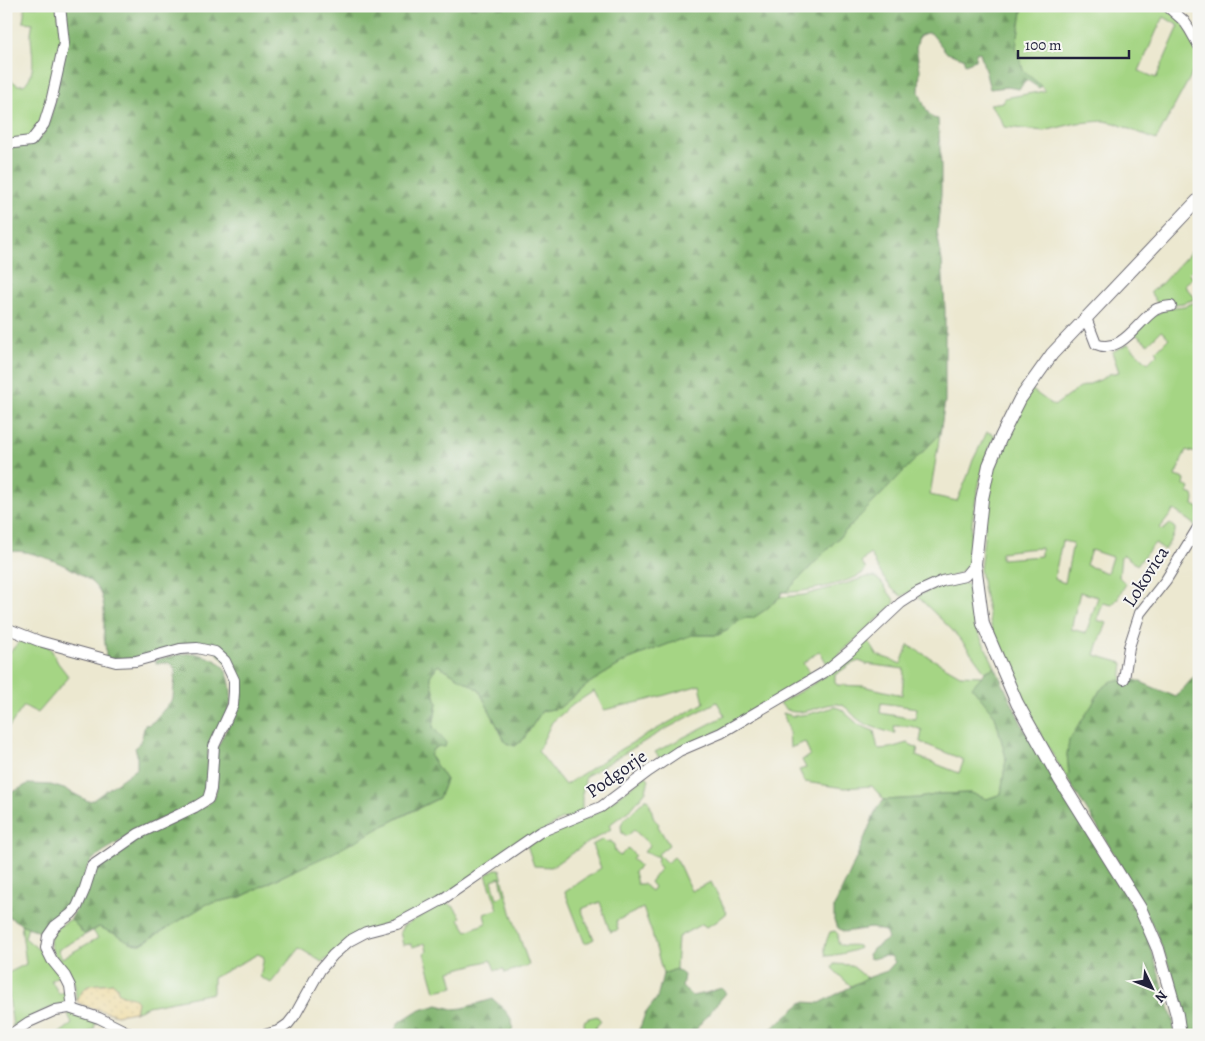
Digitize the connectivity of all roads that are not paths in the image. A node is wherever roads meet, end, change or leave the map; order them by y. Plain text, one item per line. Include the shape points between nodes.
1 (60, 6) edge
2 (1167, 6) edge
3 (1199, 46) edge
4 (6, 144) edge
5 (1199, 199) edge
6 (1170, 306) dead end
7 (1086, 318) junction
8 (1199, 526) edge
9 (975, 564) junction
10 (6, 628) edge
11 (1124, 679) dead end
12 (72, 1009) junction
13 (10, 1035) edge
14 (130, 1035) edge
15 (265, 1035) edge
16 (1180, 1035) edge

1 - 4 street via 64,43 44,124 31,140
2 - 3 street via 1184,21
5 - 7 main road
6 - 7 street via 1154,311 1121,341 1102,346 1096,344
7 - 9 main road via 1052,354 1020,399 1001,437 990,464 982,499
8 - 11 street, Lokovica via 1166,580 1140,613 1129,647
9 - 15 street, Podgorje via 965,576 942,581 901,603 823,673 721,733 679,751 601,807 540,832 440,901 405,920 349,941 320,970 288,1024
9 - 16 main road via 982,624 1016,703 1140,908 1158,949
10 - 12 street via 116,662 136,661 180,649 215,652 225,661 234,680 233,705 214,746 208,799 138,834 92,866 77,907 48,936 46,948 70,986
12 - 13 street via 56,1010
12 - 14 street via 99,1018

